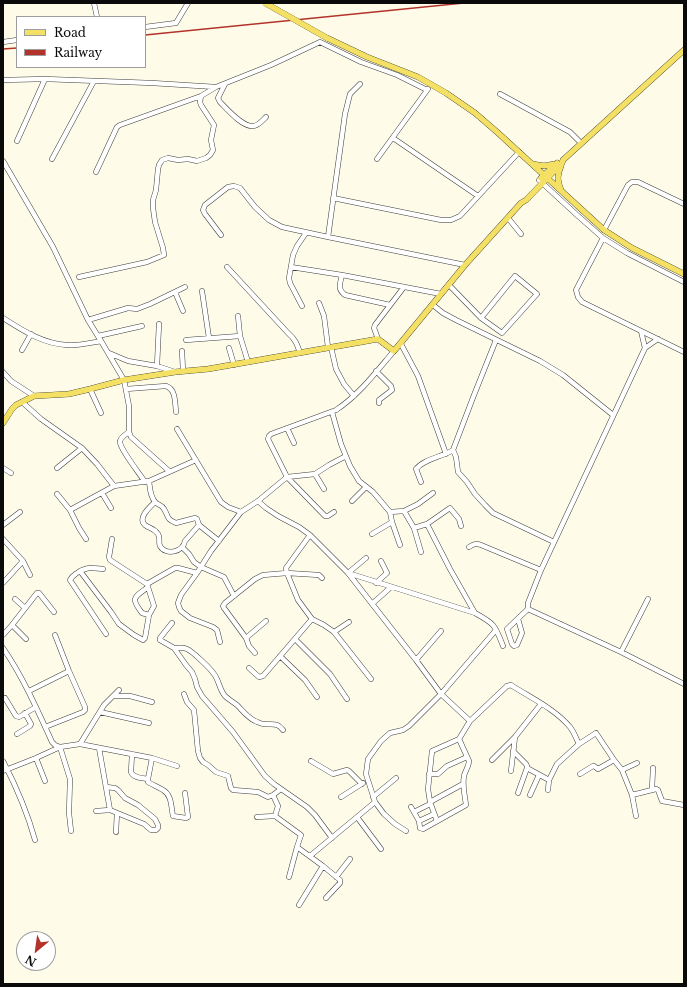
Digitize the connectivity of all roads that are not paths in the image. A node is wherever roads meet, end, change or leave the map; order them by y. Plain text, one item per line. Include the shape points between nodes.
1 (94, 3) edge
2 (188, 3) edge
3 (265, 3) edge
4 (97, 16) edge
5 (146, 27) edge
6 (16, 40) edge
7 (3, 42) edge
8 (684, 50) edge
9 (399, 69) junction
10 (397, 75) junction
11 (45, 79) junction
12 (3, 80) edge
13 (94, 81) junction
14 (225, 84) junction
15 (360, 84) dead end
16 (431, 84) junction
17 (216, 87) junction
18 (427, 90) junction
19 (500, 94) dead end
20 (201, 96) junction
21 (266, 117) dead end
22 (393, 138) junction
23 (17, 142) dead end
24 (581, 143) junction
25 (519, 152) junction
26 (52, 159) dead end
27 (377, 159) dead end
28 (3, 162) edge
29 (562, 162) junction
30 (532, 164) junction
31 (96, 172) dead end
32 (545, 177) junction
33 (541, 181) junction
34 (561, 190) junction
35 (478, 196) junction
36 (333, 198) junction
37 (684, 204) edge
38 (508, 218) junction
39 (604, 230) junction
40 (306, 233) junction
41 (521, 234) dead end
42 (221, 235) dead end
43 (328, 238) junction
44 (603, 238) junction
45 (654, 259) junction
46 (651, 265) junction
47 (465, 266) junction
48 (227, 267) dead end
49 (291, 267) junction
50 (684, 274) edge
51 (342, 275) junction
52 (79, 277) dead end
53 (684, 282) edge
54 (449, 285) junction
55 (184, 287) dead end
56 (404, 287) junction
57 (202, 291) dead end
58 (175, 292) junction
59 (441, 294) junction
60 (319, 303) dead end
61 (390, 305) junction
62 (433, 305) junction
63 (302, 306) dead end
64 (183, 311) dead end
65 (238, 316) dead end
66 (3, 318) edge
67 (481, 318) junction
68 (88, 320) junction
69 (159, 324) dead end
70 (142, 326) dead end
71 (641, 331) junction
72 (31, 334) junction
73 (240, 336) junction
74 (209, 338) junction
75 (100, 339) junction
76 (378, 339) junction
77 (658, 339) junction
78 (186, 340) dead end
79 (496, 340) junction
80 (401, 344) junction
81 (330, 347) junction
82 (229, 348) dead end
83 (645, 348) junction
84 (22, 350) dead end
85 (394, 351) junction
86 (108, 352) junction
87 (182, 352) dead end
88 (684, 352) edge
89 (300, 353) junction
90 (248, 362) junction
91 (234, 365) junction
92 (156, 366) junction
93 (183, 371) junction
94 (376, 371) junction
95 (3, 372) edge
96 (175, 372) junction
97 (124, 380) junction
98 (90, 389) junction
99 (126, 390) junction
100 (34, 396) junction
101 (354, 396) junction
102 (22, 402) junction
103 (379, 403) dead end
104 (176, 412) dead end
105 (332, 412) junction
106 (101, 413) dead end
107 (613, 415) junction
108 (3, 423) edge
109 (287, 428) junction
110 (177, 429) dead end
111 (129, 432) junction
112 (294, 443) dead end
113 (82, 448) junction
114 (453, 450) junction
115 (446, 454) junction
116 (346, 456) junction
117 (196, 460) junction
118 (3, 468) edge
119 (57, 468) dead end
120 (169, 471) junction
121 (11, 473) dead end
122 (315, 474) junction
123 (287, 477) junction
124 (147, 481) junction
125 (421, 482) dead end
126 (114, 486) junction
127 (366, 487) junction
128 (324, 488) dead end
129 (102, 493) junction
130 (433, 493) dead end
131 (57, 494) dead end
132 (352, 501) dead end
133 (155, 502) junction
134 (258, 502) junction
135 (111, 508) dead end
136 (70, 510) junction
137 (404, 511) junction
138 (20, 512) dead end
139 (241, 512) junction
140 (334, 512) dead end
141 (390, 512) junction
142 (392, 522) junction
143 (3, 523) edge
144 (199, 524) junction
145 (427, 524) junction
146 (461, 526) dead end
147 (414, 528) junction
148 (372, 534) dead end
149 (310, 535) junction
150 (3, 539) edge
151 (112, 539) dead end
152 (86, 540) dead end
153 (219, 541) junction
154 (554, 542) junction
155 (400, 545) dead end
156 (182, 547) junction
157 (469, 547) dead end
158 (421, 552) dead end
159 (366, 558) dead end
160 (23, 561) junction
161 (381, 561) dead end
162 (201, 567) junction
163 (103, 569) dead end
164 (541, 570) junction
165 (80, 571) junction
166 (197, 572) junction
167 (348, 573) junction
168 (287, 574) junction
169 (30, 576) dead end
170 (322, 578) dead end
171 (3, 583) edge
172 (376, 583) junction
173 (148, 586) junction
174 (391, 587) junction
175 (234, 596) junction
176 (15, 599) dead end
177 (648, 599) dead end
178 (372, 604) junction
179 (24, 608) junction
180 (528, 609) junction
181 (54, 612) dead end
182 (475, 613) junction
183 (149, 615) junction
184 (312, 619) junction
185 (518, 619) junction
186 (266, 621) dead end
187 (348, 622) dead end
188 (172, 623) dead end
189 (12, 625) junction
190 (496, 630) junction
191 (441, 631) dead end
192 (334, 632) junction
193 (106, 634) dead end
194 (3, 635) edge
195 (55, 635) dead end
196 (246, 638) junction
197 (26, 639) dead end
198 (295, 639) junction
199 (220, 642) dead end
200 (502, 646) dead end
201 (3, 648) edge
202 (174, 648) junction
203 (621, 652) junction
204 (255, 653) dead end
205 (280, 656) junction
206 (416, 660) junction
207 (249, 668) dead end
208 (69, 670) junction
209 (371, 679) dead end
210 (684, 684) edge
211 (119, 690) dead end
212 (29, 691) junction
213 (184, 694) dead end
214 (441, 694) junction
215 (113, 696) junction
216 (317, 697) dead end
217 (5, 698) dead end
218 (347, 699) dead end
219 (152, 702) dead end
220 (541, 704) junction
221 (36, 707) junction
222 (100, 712) junction
223 (25, 713) junction
224 (470, 721) junction
225 (149, 723) dead end
226 (45, 726) junction
227 (283, 730) dead end
228 (17, 734) dead end
229 (515, 737) junction
230 (459, 739) junction
231 (80, 744) junction
232 (579, 744) junction
233 (60, 746) junction
234 (99, 748) junction
235 (513, 750) junction
236 (132, 754) junction
237 (467, 757) junction
238 (36, 758) junction
239 (152, 758) junction
240 (492, 760) dead end
241 (614, 760) junction
242 (3, 761) edge
243 (311, 761) dead end
244 (637, 763) dead end
245 (177, 766) dead end
246 (527, 768) junction
247 (653, 768) dead end
248 (5, 770) edge
249 (622, 770) junction
250 (511, 771) dead end
251 (429, 774) junction
252 (580, 774) dead end
253 (539, 775) junction
254 (396, 778) dead end
255 (148, 779) junction
256 (549, 780) junction
257 (45, 781) dead end
258 (369, 782) junction
259 (362, 784) junction
260 (463, 784) junction
261 (106, 787) junction
262 (281, 789) junction
263 (652, 789) junction
264 (548, 790) dead end
265 (185, 793) dead end
266 (518, 793) dead end
267 (273, 795) junction
268 (530, 795) dead end
269 (632, 795) junction
270 (341, 797) dead end
271 (373, 797) junction
272 (375, 802) junction
273 (430, 803) junction
274 (684, 805) edge
275 (411, 807) dead end
276 (110, 810) junction
277 (96, 811) dead end
278 (414, 812) junction
279 (117, 813) junction
280 (434, 814) junction
281 (275, 816) junction
282 (636, 816) dead end
283 (257, 817) dead end
284 (357, 817) junction
285 (419, 821) junction
286 (437, 821) junction
287 (71, 831) dead end
288 (406, 831) dead end
289 (116, 832) dead end
290 (332, 838) junction
291 (35, 840) dead end
292 (297, 847) junction
293 (381, 849) dead end
294 (310, 856) junction
295 (350, 859) dead end
296 (323, 866) junction
297 (289, 877) dead end
298 (336, 877) junction
299 (326, 898) dead end
300 (298, 905) dead end

1 - 4 street
2 - 5 street via 176,24
3 - 9 main road, bridge via 327,38
6 - 7 street
8 - 24 main road
9 - 10 street
9 - 16 main road
10 - 14 street via 361,62 320,42
10 - 18 street
11 - 12 street
11 - 13 street
11 - 23 street
13 - 17 street
13 - 26 street
14 - 17 street
14 - 21 street via 218,100 241,122 255,126
15 - 36 street via 349,97
16 - 18 street
16 - 25 main road via 474,113
17 - 20 street
18 - 22 street
19 - 24 street via 570,132
20 - 31 street via 117,127
20 - 52 street via 201,105 214,125 211,140 213,150 206,158 197,161 165,158 158,169 153,208 164,255 147,262
22 - 27 street
22 - 35 street
24 - 29 main road
25 - 30 main road
25 - 35 street
28 - 68 street via 53,247
29 - 30 main road via 547,166
29 - 32 main road
29 - 34 main road via 558,173
30 - 32 main road
32 - 33 main road
32 - 34 main road
33 - 38 main road via 524,197
33 - 44 street
34 - 39 main road
35 - 36 street via 460,216 451,220
36 - 43 street
37 - 39 street via 638,182 632,182
38 - 41 street
38 - 47 main road
39 - 45 main road
40 - 42 street via 282,227 269,220 240,188 234,186 228,187 205,205 203,210
40 - 43 street
40 - 49 street via 295,250
43 - 47 street
44 - 46 street
44 - 71 street via 576,290 578,297 582,302
45 - 46 street
45 - 50 main road
46 - 53 street
47 - 54 main road
48 - 89 street via 294,338
49 - 51 street
49 - 63 street via 290,283
51 - 56 street
51 - 61 street via 340,289 345,295
54 - 59 main road
54 - 67 street
55 - 58 street
56 - 59 street
56 - 61 street
57 - 74 street
58 - 64 street
58 - 68 street via 138,309 128,308
59 - 62 main road
60 - 81 street
61 - 76 street via 375,325
62 - 79 street via 443,313
62 - 80 main road
65 - 73 street
66 - 72 street
67 - 67 street via 502,333 537,294 515,276
68 - 75 street
69 - 92 street
70 - 75 street
71 - 77 street
71 - 83 street
72 - 75 street via 47,342 67,345 84,344
72 - 84 street
73 - 74 street
73 - 90 street
74 - 78 street
75 - 86 street
76 - 81 main road
76 - 85 main road
77 - 83 street
77 - 88 street
79 - 107 street via 563,375
79 - 114 street
80 - 85 main road
80 - 115 street via 418,376
81 - 89 main road
81 - 101 street via 336,369
82 - 91 street
83 - 107 street
85 - 94 street
86 - 92 street via 128,361
86 - 97 street
87 - 93 street
89 - 90 main road
90 - 91 main road
91 - 93 main road
92 - 96 street
93 - 96 main road
94 - 101 street
94 - 103 street via 392,388
95 - 100 street via 11,381
96 - 97 main road
97 - 98 main road
97 - 99 street
98 - 100 main road via 69,394
98 - 106 street
99 - 104 street via 166,386 171,388
99 - 111 street
100 - 102 main road
101 - 105 street
102 - 108 main road via 12,409
102 - 113 street
105 - 109 street
105 - 116 street
107 - 154 street
109 - 112 street
109 - 123 street via 271,434 268,438
110 - 117 street
111 - 120 street via 131,437
111 - 124 street via 120,442
113 - 119 street
113 - 126 street
114 - 115 street
114 - 154 street via 458,472 493,513
115 - 125 street via 422,463 416,469
116 - 122 street
116 - 127 street via 359,481
117 - 120 street
117 - 139 street via 221,502
118 - 121 street
120 - 124 street
122 - 123 street
122 - 128 street
123 - 134 street
123 - 140 street via 325,516
124 - 126 street
124 - 133 street
126 - 129 street
127 - 132 street
127 - 141 street
129 - 135 street
129 - 136 street
130 - 137 street
131 - 136 street
133 - 144 street via 164,508 171,521 179,523 195,518
133 - 156 street via 143,518 144,524 154,529 159,536 161,547 171,552
134 - 139 street
134 - 149 street
136 - 152 street
137 - 141 street
137 - 147 street
138 - 143 street
139 - 153 street
141 - 142 street
142 - 148 street
142 - 155 street
144 - 153 street
144 - 156 street
145 - 146 street via 450,508
145 - 147 street
145 - 182 street
147 - 158 street
149 - 167 street
149 - 168 street via 287,567
150 - 160 street
151 - 173 street via 110,560
153 - 162 street
154 - 164 street
156 - 162 street
157 - 164 street via 473,544 481,545
159 - 167 street
160 - 169 street
160 - 171 street
161 - 172 street via 387,573
162 - 166 street
162 - 175 street via 224,577
163 - 165 street via 86,568
164 - 180 street
165 - 183 street via 119,624 143,640
165 - 193 street via 70,580
166 - 173 street via 174,568
166 - 199 street via 181,595 178,607 190,618 217,630
167 - 172 street
167 - 178 street
168 - 170 street via 319,575
168 - 175 street via 263,575
168 - 184 street via 298,600
172 - 174 street
173 - 183 street via 154,606
173 - 183 street via 135,596 134,602 142,613
174 - 178 street
174 - 182 street
175 - 196 street via 223,606
176 - 179 street
177 - 203 street
178 - 206 street
179 - 181 street via 38,592
179 - 189 street
180 - 185 street
180 - 203 street
182 - 190 street via 489,621
184 - 192 street
184 - 198 street
185 - 185 street via 507,629 514,646 517,645 522,633
186 - 196 street
187 - 192 street
188 - 202 street via 160,640
189 - 194 street
189 - 197 street
190 - 200 street
190 - 214 street
191 - 206 street
192 - 209 street
195 - 208 street
196 - 204 street
198 - 205 street
198 - 218 street via 330,674
201 - 212 street
202 - 227 street via 186,649 204,664 214,674 225,696 249,718 263,724 277,725
202 - 262 street via 192,672 202,696 265,776
203 - 210 street
205 - 207 street via 261,677
205 - 216 street via 305,680
206 - 214 street
208 - 212 street
208 - 226 street via 85,710
211 - 215 street
212 - 221 street
213 - 267 street via 194,710 198,751 203,762 216,772 228,776 233,790 258,792 268,797
214 - 224 street
214 - 258 street via 409,726 390,733 381,740 368,759 366,774
215 - 219 street via 130,696
215 - 222 street
217 - 223 street via 16,716
220 - 224 street via 508,685
220 - 229 street
220 - 232 street via 571,728
221 - 223 street
221 - 226 street
222 - 225 street
222 - 231 street
223 - 228 street via 31,724
224 - 230 street
226 - 233 street via 52,742
229 - 235 street
229 - 240 street
230 - 237 street
230 - 251 street via 432,751
231 - 233 street
231 - 234 street
232 - 241 street via 596,733
232 - 256 street via 557,764
233 - 238 street
233 - 287 street via 70,779
234 - 236 street
234 - 261 street
235 - 246 street
235 - 250 street
236 - 239 street
236 - 255 street via 132,775
237 - 251 street via 447,766 438,774
237 - 260 street via 469,764
238 - 248 street
238 - 257 street
239 - 245 street
239 - 255 street
241 - 249 street
241 - 252 street via 598,769 593,766
242 - 248 street
243 - 259 street via 333,774 347,770
244 - 249 street
246 - 253 street
246 - 266 street
247 - 263 street
248 - 291 street via 23,801
249 - 269 street
251 - 273 street
253 - 256 street
253 - 268 street
254 - 271 street
255 - 265 street via 148,782 168,794 175,817 188,816
256 - 264 street
258 - 259 street
258 - 271 street
259 - 270 street
260 - 273 street
260 - 286 street via 466,806
261 - 276 street
261 - 279 street via 115,788 138,805 155,819 158,828 152,830
262 - 267 street
262 - 290 street via 315,815
263 - 269 street
263 - 274 street via 657,789 662,801
267 - 281 street via 278,806
269 - 282 street
271 - 272 street
272 - 284 street
272 - 288 street via 384,814
273 - 278 street
273 - 280 street
275 - 278 street
276 - 277 street
276 - 279 street
278 - 285 street
279 - 289 street
280 - 285 street
280 - 286 street
281 - 283 street
281 - 292 street via 300,834
284 - 290 street
284 - 293 street
285 - 286 street via 420,828 423,829
290 - 294 street
292 - 294 street
292 - 297 street
294 - 296 street
295 - 298 street
296 - 298 street
296 - 300 street
298 - 299 street via 340,883

